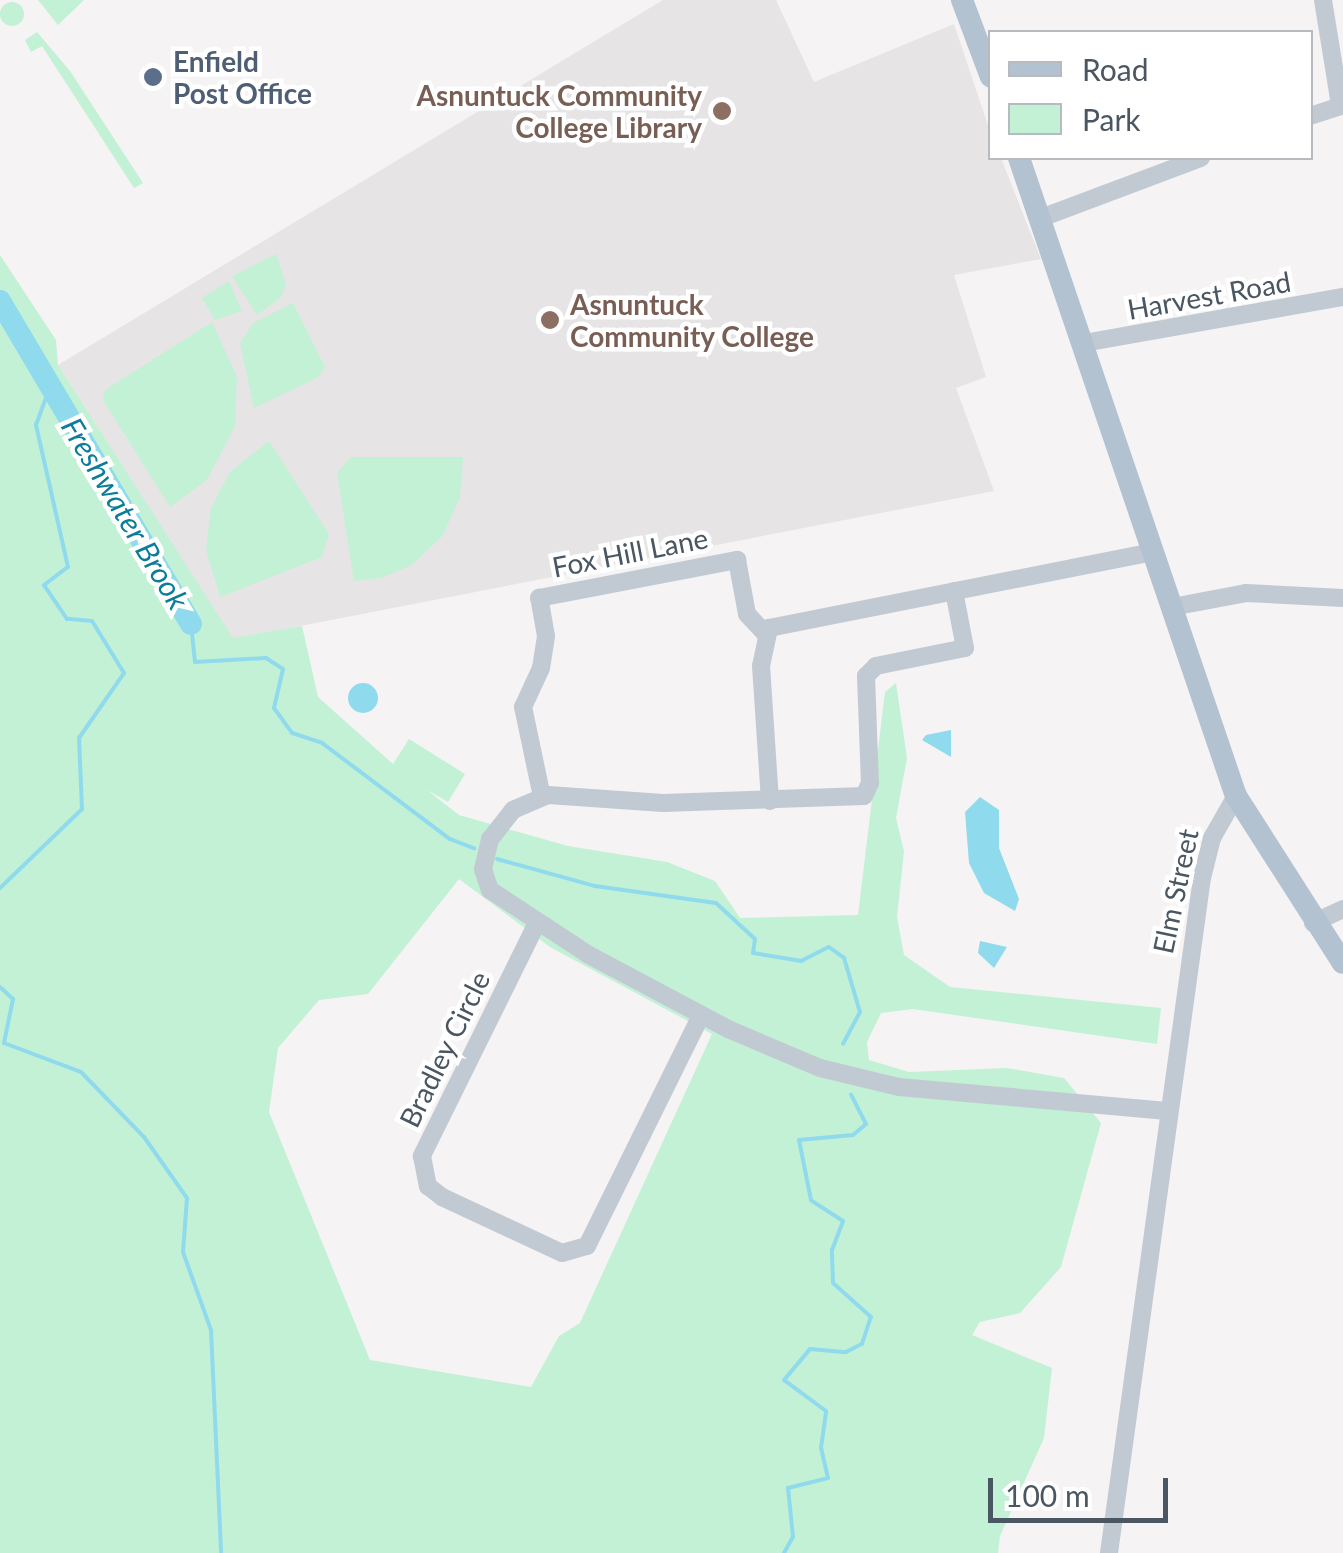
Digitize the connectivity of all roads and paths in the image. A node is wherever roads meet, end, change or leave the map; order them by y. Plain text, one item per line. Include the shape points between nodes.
1 (962, 0) edge
2 (1323, 0) edge
3 (988, 72) edge
4 (1341, 105) edge
5 (1313, 115) edge
6 (1020, 160) edge
7 (1196, 160) edge
8 (1042, 218) junction
9 (1343, 296) edge
10 (1084, 343) junction
11 (1154, 552) junction
12 (954, 591) junction
13 (1343, 598) edge
14 (1172, 607) junction
15 (766, 633) junction
16 (1236, 796) junction
17 (542, 797) junction
18 (770, 800) junction
19 (1343, 910) edge
20 (1313, 922) junction
21 (536, 925) junction
22 (1343, 962) edge
23 (701, 1015) junction
24 (1167, 1111) junction
25 (1109, 1553) edge

1 - 3 main road
2 - 4 street
4 - 5 street
6 - 8 main road
7 - 8 street
8 - 10 main road
9 - 10 street, Harvest Road
10 - 11 main road
11 - 12 street
11 - 14 main road
12 - 15 street via 776,623
12 - 18 street via 965,648 876,666 866,676 870,783 864,796
13 - 14 street via 1246,593
14 - 16 main road
15 - 17 street, Fox Hill Lane via 747,614 737,560 538,598 546,636 541,668 523,707
15 - 18 street via 761,666
16 - 20 main road
16 - 24 street, Elm Street via 1212,838 1202,878
17 - 18 street
17 - 21 street via 513,810 490,839 485,858 490,890
19 - 20 street
20 - 22 main road
21 - 23 street
21 - 23 street, Bradley Circle via 422,1156 428,1186 442,1197 562,1253 587,1246
23 - 24 street via 820,1068 899,1087
24 - 25 street, Elm Street

